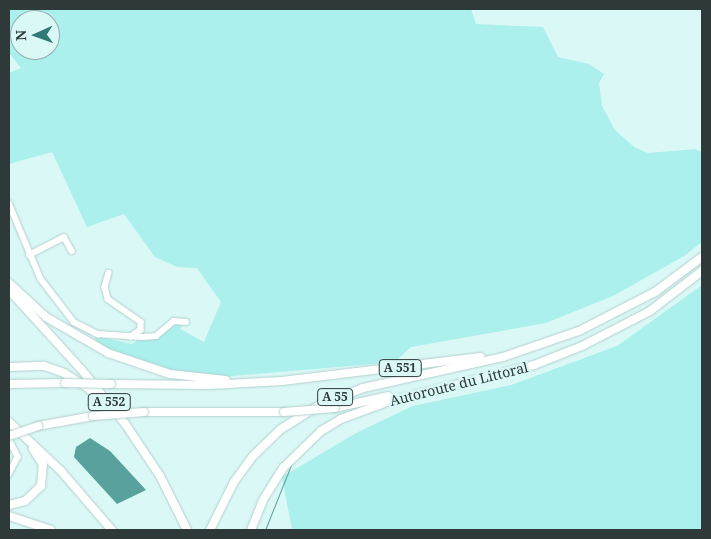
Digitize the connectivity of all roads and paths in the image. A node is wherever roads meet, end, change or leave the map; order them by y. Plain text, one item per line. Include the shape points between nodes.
1 (9, 203) edge
2 (72, 251) dead end
3 (29, 255) junction
4 (702, 258) edge
5 (702, 271) edge
6 (109, 273) dead end
7 (9, 283) edge
8 (9, 290) edge
9 (186, 322) dead end
10 (132, 337) junction
11 (517, 352) junction
12 (546, 359) junction
13 (9, 367) edge
14 (282, 381) junction
15 (9, 384) edge
16 (9, 423) edge
17 (9, 437) edge
18 (9, 475) edge
19 (9, 505) edge
20 (9, 516) edge
21 (51, 530) edge
22 (112, 530) edge
23 (185, 530) edge
24 (210, 530) edge
25 (251, 530) edge

1 - 3 street
2 - 3 street via 64,237
3 - 10 street via 51,295 74,322 98,334
4 - 11 highway, Autoroute du Littoral / A 55 via 656,292 616,314 579,331
5 - 12 highway, Autoroute du Littoral / A 55 via 664,301 620,328
6 - 10 street via 105,288 108,299 141,322 141,330
7 - 14 highway via 70,334 131,363 193,377
8 - 23 highway, A 552 via 81,369 126,425 160,476
9 - 10 street via 171,322 156,336
11 - 14 highway, A 551
11 - 24 highway, Autoroute du Littoral / A 55 via 363,388 337,396 301,415 267,442 242,469
12 - 17 highway, A 551, bridge via 335,408 93,416 38,426
12 - 25 highway, Autoroute du Littoral / A 55 via 534,365 387,402 341,419 321,431 284,466 263,500
13 - 23 highway via 52,368 88,388 137,446
14 - 15 highway, A 551, bridge via 210,385
16 - 19 highway via 35,451 45,470 41,486 33,496
16 - 22 highway via 62,470
17 - 18 street via 18,457
20 - 21 highway

